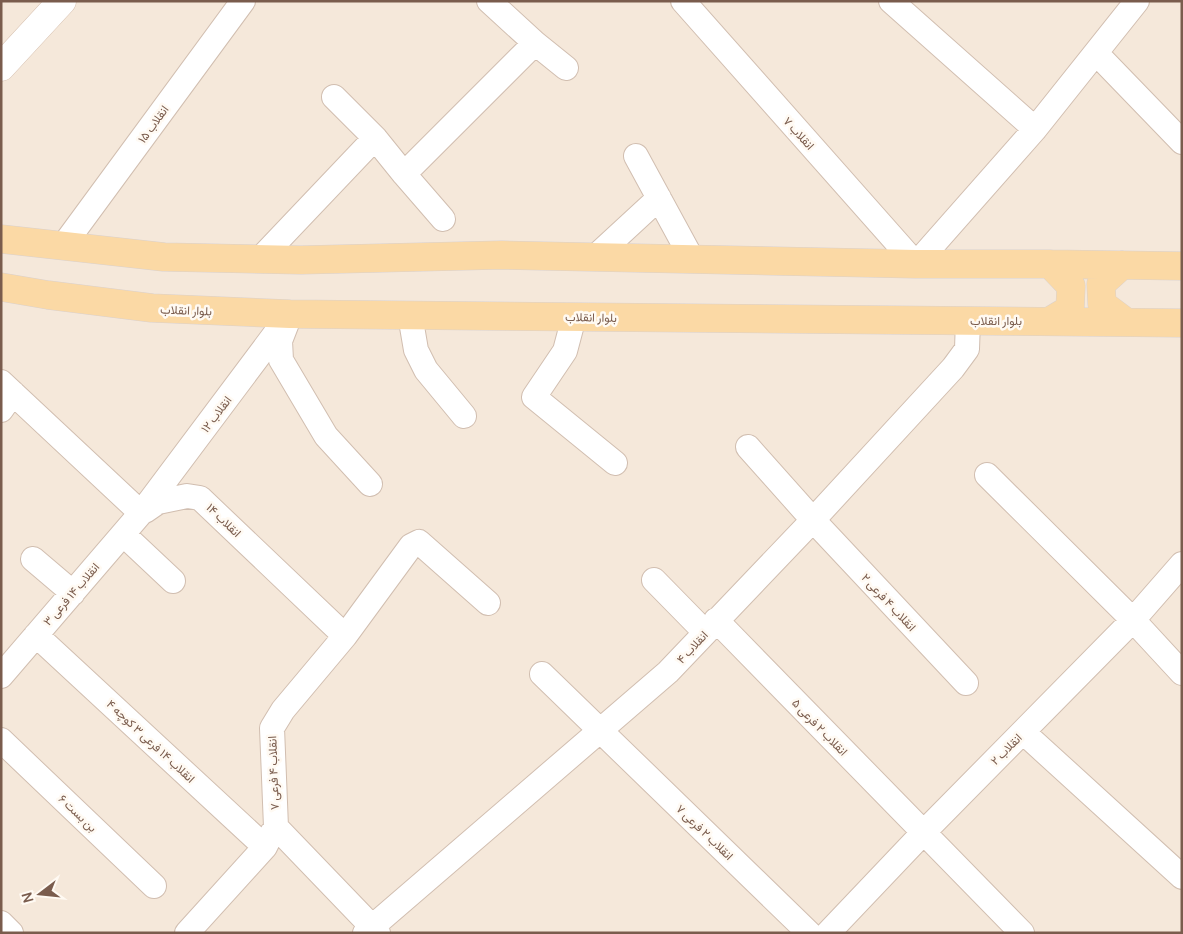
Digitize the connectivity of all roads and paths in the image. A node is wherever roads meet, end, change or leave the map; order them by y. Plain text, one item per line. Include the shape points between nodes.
1 (62, 1) edge
2 (243, 1) edge
3 (489, 1) edge
4 (683, 1) edge
5 (891, 1) edge
6 (1137, 1) edge
7 (535, 43) junction
8 (1096, 53) junction
9 (1, 68) edge
10 (566, 68) dead end
11 (334, 97) dead end
12 (1035, 129) junction
13 (375, 138) junction
14 (1182, 142) edge
15 (636, 156) dead end
16 (404, 174) junction
17 (659, 198) junction
18 (443, 219) dead end
19 (1, 239) edge
20 (63, 246) junction
21 (595, 257) junction
22 (260, 259) junction
23 (692, 259) junction
24 (916, 264) junction
25 (1050, 264) junction
26 (1122, 265) junction
27 (1182, 266) edge
28 (1, 287) edge
29 (290, 314) junction
30 (410, 315) junction
31 (574, 317) junction
32 (968, 320) junction
33 (1050, 321) junction
34 (1126, 322) junction
35 (1182, 322) edge
36 (5, 395) edge
37 (464, 416) dead end
38 (748, 447) dead end
39 (615, 463) dead end
40 (987, 475) dead end
41 (370, 484) dead end
42 (141, 513) junction
43 (812, 520) junction
44 (123, 534) junction
45 (33, 558) dead end
46 (1182, 564) edge
47 (654, 580) dead end
48 (173, 581) dead end
49 (73, 593) junction
50 (488, 603) dead end
51 (1133, 620) junction
52 (710, 626) junction
53 (36, 635) junction
54 (345, 636) junction
55 (1182, 673) edge
56 (542, 674) dead end
57 (1, 676) edge
58 (966, 683) dead end
59 (600, 730) junction
60 (1023, 732) junction
61 (1, 740) edge
62 (923, 833) junction
63 (270, 837) junction
64 (1182, 877) edge
65 (154, 886) dead end
66 (1, 923) edge
67 (372, 931) edge
68 (11, 933) edge
69 (187, 933) edge
70 (809, 933) edge
71 (828, 933) edge
72 (1022, 933) edge

1 - 9 street
2 - 20 street, انقلاب ۱۵
3 - 7 street
4 - 24 street, انقلاب ۷
5 - 12 street
6 - 8 street
7 - 10 street
7 - 16 street
8 - 12 street
8 - 14 street
11 - 13 street
12 - 24 street
13 - 16 street
13 - 22 street
15 - 17 street
16 - 18 street
17 - 21 street
17 - 23 street
19 - 20 main road
20 - 22 main road via 164,257
21 - 22 main road via 502,255
21 - 23 main road
23 - 24 main road
24 - 25 main road
25 - 26 main road
25 - 33 main road via 1071,286 1070,309
26 - 27 main road
26 - 34 main road via 1100,284 1102,304
28 - 29 main road, بلوار انقلاب via 152,308
29 - 30 main road, بلوار انقلاب
29 - 41 street via 280,341 282,360 326,436
29 - 42 street, انقلاب ۱۲
30 - 31 main road, بلوار انقلاب
30 - 37 street via 416,350 426,370
31 - 32 main road, بلوار انقلاب
31 - 39 street via 565,351 534,397
32 - 33 main road, بلوار انقلاب
32 - 43 street, انقلاب ۴ via 967,349 953,368
33 - 34 main road, بلوار انقلاب
34 - 35 main road, بلوار انقلاب
36 - 42 street
38 - 43 street, انقلاب ۴ فرعی ۲
40 - 51 street
42 - 44 street, انقلاب ۱۴ فرعی ۳
42 - 54 street, انقلاب ۱۴ via 158,502 187,496 200,498
43 - 52 street, انقلاب ۴
43 - 58 street, انقلاب ۴ فرعی ۲
44 - 48 street
44 - 49 street, انقلاب ۱۴ فرعی ۳
45 - 49 street
46 - 51 street, انقلاب ۲
47 - 52 street, انقلاب ۲ فرعی ۵
49 - 53 street, انقلاب ۱۴ فرعی ۳
50 - 54 street, انقلاب ۴ فرعی ۷ via 419,542 411,546
51 - 55 street
51 - 60 street, انقلاب ۲
52 - 59 street, انقلاب ۴ via 668,672
52 - 62 street, انقلاب ۲ فرعی ۵
53 - 57 street, انقلاب ۱۴ فرعی ۳
53 - 63 street, انقلاب ۱۴ فرعی ۳ کوچه ۴
54 - 63 street, انقلاب ۴ فرعی ۷ via 283,710 272,728
56 - 59 street, انقلاب ۲ فرعی ۷
59 - 67 street, انقلاب ۴
59 - 70 street, انقلاب ۲ فرعی ۷
60 - 62 street, انقلاب ۲
60 - 64 street
61 - 65 street, بن بست ۶
62 - 71 street, انقلاب ۲
62 - 72 street, انقلاب ۲ فرعی ۵
63 - 67 street, انقلاب ۴ فرعی ۷
63 - 69 street
66 - 68 street

